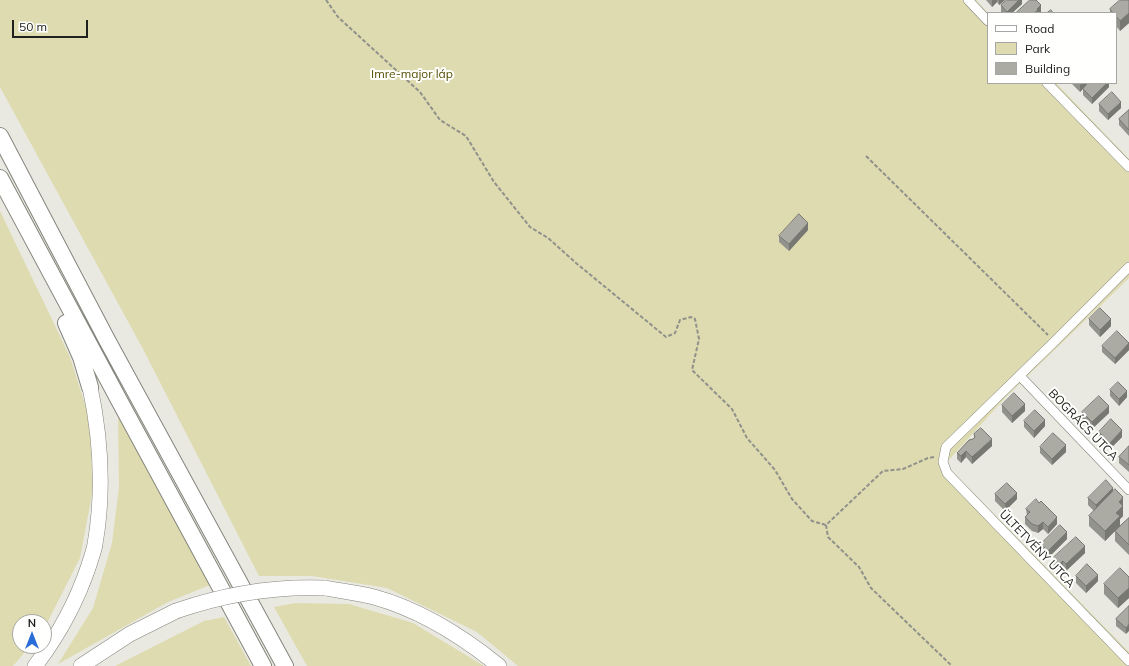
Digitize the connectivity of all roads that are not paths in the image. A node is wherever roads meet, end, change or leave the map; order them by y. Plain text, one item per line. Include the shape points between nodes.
1 (968, 0) edge
2 (987, 20) edge
3 (1048, 84) edge
4 (0, 136) edge
5 (1129, 167) edge
6 (0, 178) edge
7 (20, 217) junction
8 (1129, 267) edge
9 (1020, 376) junction
10 (90, 387) joint
11 (1129, 490) edge
12 (1129, 661) edge
13 (34, 666) edge
14 (81, 666) edge
15 (263, 666) edge
16 (285, 666) edge
17 (499, 666) edge

1 - 2 street
3 - 5 street
4 - 16 highway via 107,340
6 - 7 highway
7 - 10 highway via 38,269 71,334
7 - 15 highway
8 - 9 street
9 - 11 street, BOGRÁCS UTCA
9 - 12 street, ÜLTETVÉNY UTCA via 945,451 943,462 947,473
10 - 13 highway via 96,412 101,463 95,545 73,604 56,636
14 - 17 highway, bridge via 130,634 176,611 249,592 299,587 325,588 374,597 420,614 458,636

